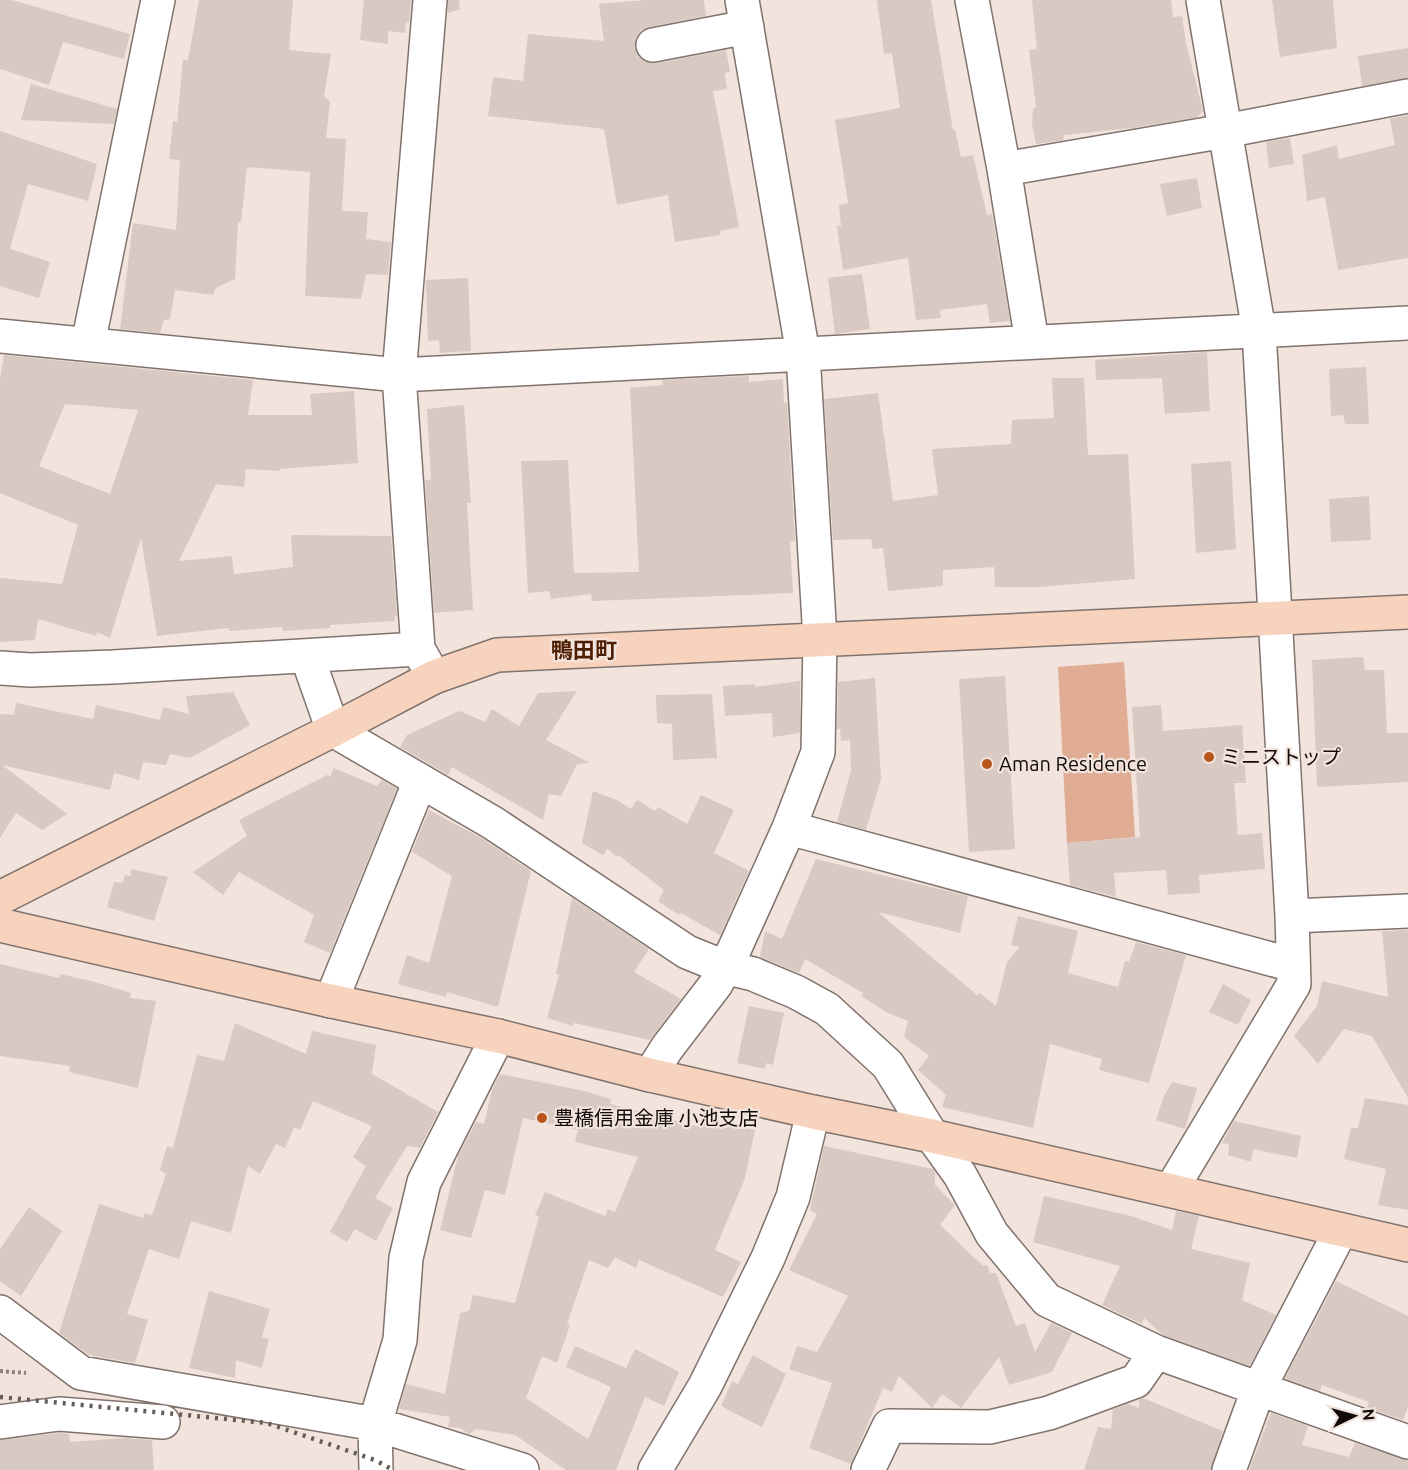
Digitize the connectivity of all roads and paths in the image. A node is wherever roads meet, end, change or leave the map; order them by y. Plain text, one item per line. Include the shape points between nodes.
1 (158, 0) edge
2 (430, 0) edge
3 (972, 0) edge
4 (1203, 0) edge
5 (745, 13) edge
6 (652, 45) dead end
7 (1408, 96) edge
8 (1225, 130) junction
9 (1004, 169) junction
10 (1408, 323) edge
11 (1259, 331) junction
12 (0, 336) edge
13 (1032, 342) junction
14 (88, 344) junction
15 (803, 354) junction
16 (399, 375) junction
17 (1408, 612) edge
18 (1276, 619) junction
19 (819, 639) junction
20 (418, 649) junction
21 (308, 656) junction
22 (0, 668) edge
23 (434, 677) junction
24 (333, 730) junction
25 (420, 781) junction
26 (789, 828) junction
27 (0, 898) edge
28 (1408, 911) edge
29 (1292, 916) junction
30 (0, 925) edge
31 (1293, 964) junction
32 (724, 968) junction
33 (331, 1001) junction
34 (498, 1036) junction
35 (650, 1075) junction
36 (813, 1112) junction
37 (932, 1136) junction
38 (1171, 1190) junction
39 (1341, 1230) junction
40 (1408, 1245) edge
41 (0, 1312) edge
42 (1156, 1352) junction
43 (1258, 1390) junction
44 (0, 1422) edge
45 (163, 1422) dead end
46 (375, 1424) junction
47 (1408, 1442) edge
48 (376, 1470) edge
49 (522, 1470) edge
50 (655, 1470) edge
51 (868, 1470) edge
52 (1228, 1470) edge

1 - 14 street
2 - 16 street
3 - 9 street
4 - 8 street
5 - 6 street
5 - 15 street
7 - 8 street
8 - 9 street
8 - 11 street
9 - 13 street
10 - 11 street
11 - 13 street
11 - 18 street
12 - 14 street
13 - 15 street
14 - 16 street
15 - 16 street
15 - 19 street
16 - 20 street
17 - 18 street
18 - 19 street
18 - 29 street
19 - 23 street via 497,655
19 - 26 street via 818,752
20 - 21 street
20 - 23 street
21 - 22 street via 66,669
21 - 24 street
23 - 24 street
24 - 25 street
24 - 27 street
25 - 32 street via 493,823 687,952
25 - 33 street
26 - 31 street
26 - 32 street
28 - 29 street
29 - 31 street
30 - 33 street
31 - 38 street via 1294,984
32 - 35 street
32 - 37 street via 753,974 827,1009 888,1065
33 - 34 street
34 - 35 street
34 - 46 street via 424,1182 406,1258 400,1340
35 - 36 street
36 - 37 street
36 - 50 street via 793,1197 768,1258 705,1386
37 - 38 street
37 - 42 street via 960,1175 992,1234 1047,1300
38 - 39 street
39 - 40 street
39 - 43 street
41 - 46 street via 81,1373
42 - 43 street
42 - 51 street via 1136,1381 1049,1413 990,1427 889,1426
43 - 47 street
43 - 52 street
44 - 45 street via 59,1414
46 - 48 street
46 - 49 street

